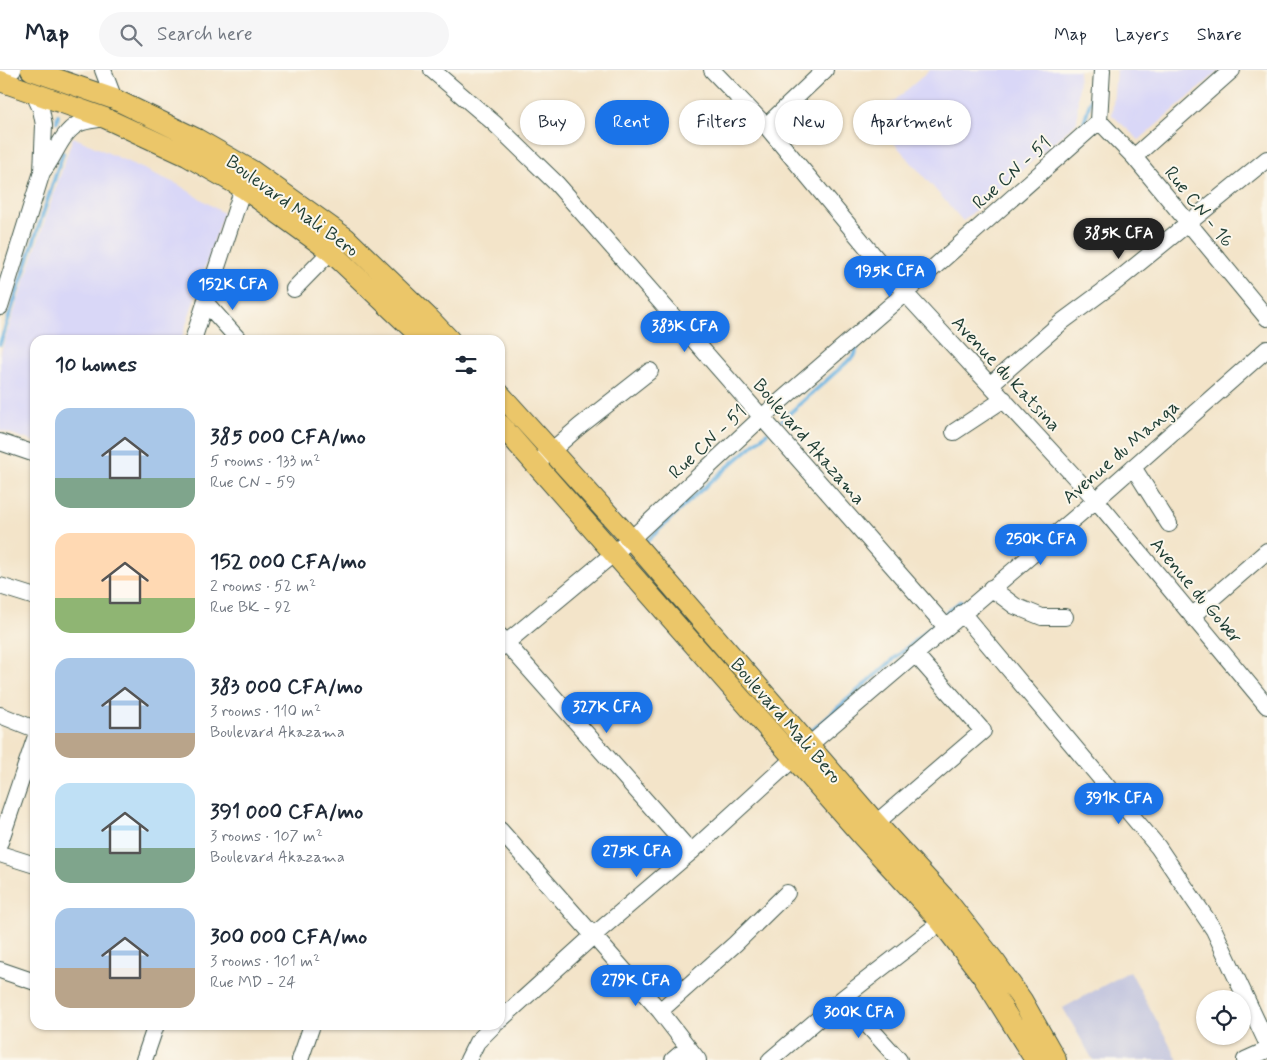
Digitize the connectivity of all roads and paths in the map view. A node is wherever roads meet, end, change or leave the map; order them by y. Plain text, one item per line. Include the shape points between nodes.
1 (13, 70) edge
2 (30, 70) edge
3 (103, 70) edge
4 (432, 70) edge
5 (712, 70) edge
6 (826, 70) edge
7 (1102, 70) edge
8 (1232, 70) edge
9 (0, 72) edge
10 (0, 81) edge
11 (33, 92) junction
12 (114, 99) junction
13 (105, 118) junction
14 (1099, 121) junction
15 (766, 126) junction
16 (1134, 157) junction
17 (1267, 159) edge
18 (42, 172) junction
19 (243, 188) junction
20 (1188, 224) junction
21 (346, 238) junction
22 (330, 251) junction
23 (294, 289) dead end
24 (906, 293) junction
25 (205, 302) junction
26 (0, 307) edge
27 (1267, 318) edge
28 (418, 332) edge
29 (195, 335) edge
30 (234, 335) edge
31 (1264, 358) edge
32 (650, 371) dead end
33 (991, 384) junction
34 (505, 399) edge
35 (1004, 399) junction
36 (762, 417) junction
37 (505, 430) edge
38 (954, 432) dead end
39 (0, 442) edge
40 (552, 450) junction
41 (30, 452) edge
42 (536, 464) junction
43 (1133, 467) junction
44 (1096, 500) junction
45 (1169, 524) dead end
46 (631, 539) junction
47 (1267, 551) edge
48 (614, 553) junction
49 (0, 586) edge
50 (991, 588) junction
51 (30, 595) edge
52 (962, 613) junction
53 (1192, 616) junction
54 (1065, 617) dead end
55 (946, 627) junction
56 (505, 640) edge
57 (505, 645) edge
58 (915, 654) junction
59 (1267, 706) edge
60 (0, 715) edge
61 (30, 727) edge
62 (809, 746) junction
63 (30, 753) edge
64 (794, 758) junction
65 (876, 823) junction
66 (505, 836) edge
67 (0, 842) edge
68 (691, 852) junction
69 (0, 854) edge
70 (30, 863) edge
71 (787, 893) dead end
72 (941, 922) junction
73 (594, 935) junction
74 (0, 970) edge
75 (30, 980) edge
76 (842, 998) junction
77 (660, 1011) junction
78 (505, 1015) edge
79 (154, 1030) edge
80 (310, 1030) edge
81 (489, 1030) edge
82 (1267, 1043) edge
83 (1267, 1050) edge
84 (693, 1054) edge
85 (144, 1060) edge
86 (300, 1060) edge
87 (468, 1060) edge
88 (673, 1060) edge
89 (770, 1060) edge
90 (899, 1060) edge
91 (1035, 1060) edge
92 (1056, 1060) edge
93 (1245, 1060) edge

1 - 9 street
2 - 12 main road, Boulevard Mali Bero
3 - 12 street
4 - 36 street, Boulevard Akazama via 494,123 557,184
5 - 15 street, Avenue du Katsina
6 - 15 street
7 - 14 street
8 - 16 street
10 - 11 main road, Boulevard Mali Bero
11 - 13 main road, Boulevard Mali Bero
11 - 18 street via 44,125
12 - 21 main road, Boulevard Mali Bero via 197,139 251,170
13 - 18 street via 79,123 66,133
13 - 19 main road, Boulevard Mali Bero via 188,156
14 - 16 street, Rue CN - 16
14 - 24 street, Rue CN - 51
15 - 24 street, Avenue du Katsina
16 - 20 street, Rue CN - 16
17 - 20 street
18 - 26 street
19 - 22 main road, Boulevard Mali Bero
19 - 25 street
20 - 27 street, Rue CN - 16
20 - 33 street via 1064,321
21 - 22 street
21 - 28 main road, Boulevard Mali Bero
22 - 23 street
22 - 28 main road, Boulevard Mali Bero
24 - 33 street, Avenue du Katsina
24 - 36 street, Rue CN - 51
25 - 29 street
25 - 30 street
31 - 43 street, Avenue du Manga
32 - 40 street
33 - 35 street, Avenue du Katsina
34 - 40 main road, Boulevard Mali Bero
35 - 38 street
35 - 44 street, Avenue du Katsina
36 - 46 street, Rue CN - 51
36 - 55 street, Boulevard Akazama
37 - 42 main road, Boulevard Mali Bero
39 - 41 street
40 - 42 street
40 - 46 main road, Boulevard Mali Bero
42 - 48 main road, Boulevard Mali Bero
43 - 44 street, Avenue du Manga
43 - 45 street
44 - 50 street, Avenue du Manga
44 - 53 street, Avenue du Gober
46 - 48 street, Rue CN - 51
46 - 62 main road, Boulevard Mali Bero
47 - 53 street
48 - 56 street, Rue CN - 51
48 - 64 main road, Boulevard Mali Bero
49 - 51 street
50 - 52 street, Avenue du Manga
50 - 54 street via 1015,606 1042,617
52 - 55 street, Avenue du Manga
52 - 82 street via 1158,848 1214,930
53 - 59 street, Avenue du Gober
55 - 58 street, Avenue du Manga
57 - 68 street
58 - 62 street, Avenue du Manga
58 - 65 street via 983,731
60 - 61 street
62 - 64 street, Avenue du Manga
62 - 65 main road, Boulevard Mali Bero
63 - 67 street
64 - 68 street, Avenue du Manga
64 - 72 main road, Boulevard Mali Bero
65 - 92 main road, Boulevard Mali Bero via 949,903 996,963
66 - 73 street
68 - 73 street, Avenue du Manga
69 - 70 street
71 - 77 street
72 - 76 street
72 - 91 main road, Boulevard Mali Bero via 983,977
73 - 77 street
73 - 78 street, Avenue du Manga
74 - 75 street
76 - 89 street
76 - 90 street
77 - 84 street
79 - 85 street
80 - 86 street
81 - 87 street
83 - 93 street
84 - 88 street

